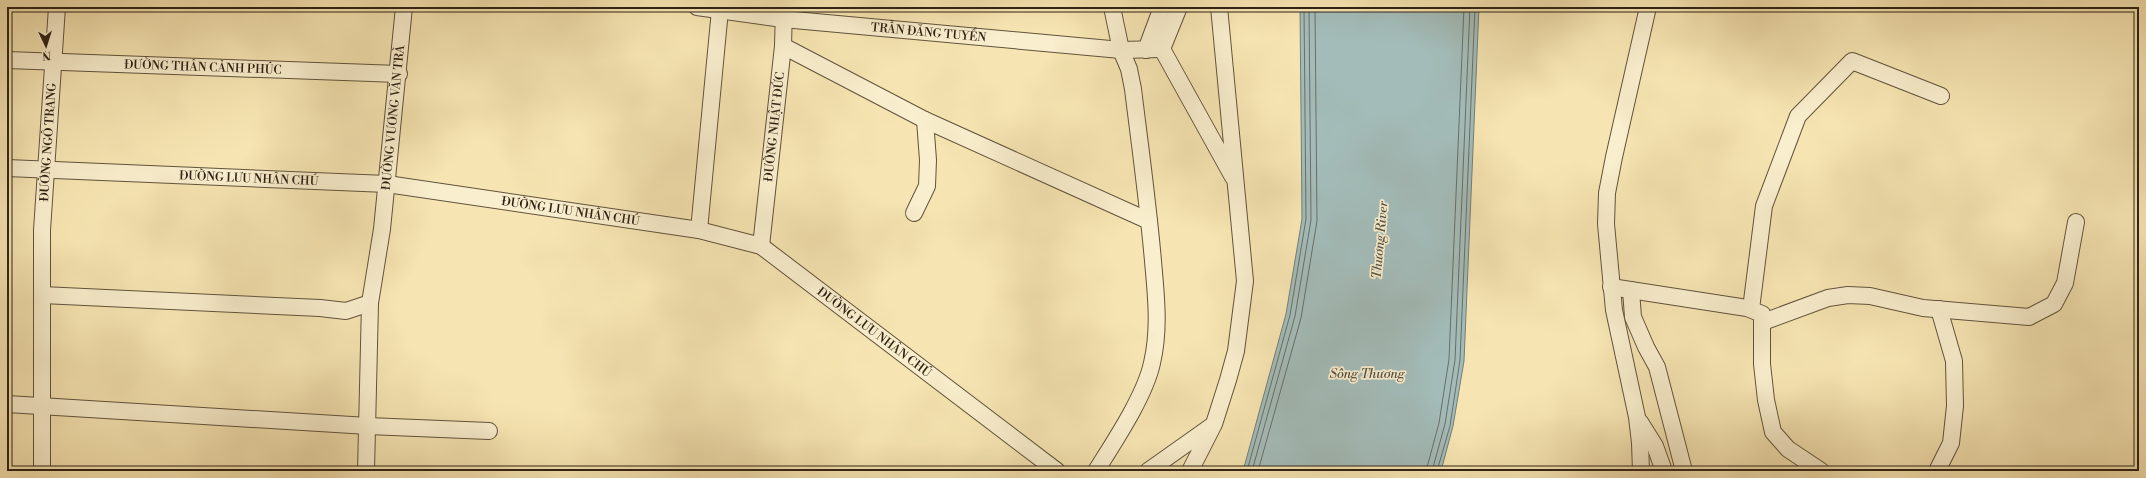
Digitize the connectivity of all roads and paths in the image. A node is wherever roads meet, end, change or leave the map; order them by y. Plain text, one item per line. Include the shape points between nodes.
1 (57, 7) edge
2 (404, 7) edge
3 (697, 7) edge
4 (1112, 7) edge
5 (1162, 7) edge
6 (1179, 7) edge
7 (1219, 7) edge
8 (1648, 7) edge
9 (720, 10) junction
10 (784, 13) edge
11 (783, 46) junction
12 (1121, 50) junction
13 (1146, 50) junction
14 (1162, 50) junction
15 (7, 60) edge
16 (55, 62) junction
17 (399, 74) junction
18 (1941, 96) dead end
19 (925, 120) junction
20 (7, 168) edge
21 (47, 170) junction
22 (1236, 182) junction
23 (387, 184) junction
24 (914, 213) dead end
25 (1150, 221) junction
26 (2076, 222) dead end
27 (699, 230) junction
28 (761, 246) junction
29 (1611, 287) junction
30 (1631, 290) junction
31 (42, 295) junction
32 (370, 304) junction
33 (1751, 309) junction
34 (1939, 309) junction
35 (1763, 322) junction
36 (7, 404) edge
37 (41, 406) junction
38 (1637, 417) junction
39 (1214, 424) junction
40 (368, 426) junction
41 (489, 431) dead end
42 (42, 471) edge
43 (366, 471) edge
44 (1057, 471) edge
45 (1096, 471) edge
46 (1148, 471) edge
47 (1190, 471) edge
48 (1641, 471) edge
49 (1664, 471) edge
50 (1684, 471) edge
51 (1821, 471) edge
52 (1937, 471) edge

1 - 16 street, ĐƯỜNG NGÔ TRANG
2 - 17 street, ĐƯỜNG VƯƠNG VĂN TRÀ
3 - 9 street, TRẦN ĐĂNG TUYỂN
4 - 12 street
5 - 13 street
6 - 14 street
7 - 22 street
8 - 29 street via 1607,193 1606,224
9 - 10 street, TRẦN ĐĂNG TUYỂN
9 - 27 street
10 - 11 street, ĐƯỜNG NHẬT ĐỨC
10 - 12 street, TRẦN ĐĂNG TUYỂN
11 - 19 street
11 - 28 street, ĐƯỜNG NHẬT ĐỨC
12 - 13 street, TRẦN ĐĂNG TUYỂN
12 - 25 street via 1129,69 1133,89
13 - 14 street, TRẦN ĐĂNG TUYỂN
14 - 22 street
15 - 16 street, ĐƯỜNG THÂN CẢNH PHÚC
16 - 17 street, ĐƯỜNG THÂN CẢNH PHÚC
16 - 21 street, ĐƯỜNG NGÔ TRANG
17 - 23 street, ĐƯỜNG VƯƠNG VĂN TRÀ
18 - 33 street via 1852,61 1798,116 1764,206
19 - 24 street via 928,178 927,186
19 - 25 street
20 - 21 street, ĐƯỜNG LƯU NHÂN CHÚ
21 - 23 street, ĐƯỜNG LƯU NHÂN CHÚ
21 - 31 street, ĐƯỜNG NGÔ TRANG via 42,230
22 - 39 street via 1245,281 1236,351
23 - 27 street, ĐƯỜNG LƯU NHÂN CHÚ
23 - 32 street, ĐƯỜNG VƯƠNG VĂN TRÀ
25 - 45 street via 1158,319 1152,364 1121,431
26 - 34 street via 2065,283 2054,304 2030,317
27 - 28 street, ĐƯỜNG LƯU NHÂN CHÚ
28 - 44 street, ĐƯỜNG LƯU NHÂN CHÚ
29 - 30 street
29 - 38 street
30 - 33 street
30 - 50 street via 1633,317 1657,367
31 - 32 street via 346,311
31 - 37 street, ĐƯỜNG NGÔ TRANG
32 - 40 street, ĐƯỜNG VƯƠNG VĂN TRÀ
33 - 35 street via 1762,314
34 - 35 street via 1870,296 1848,295 1828,298
34 - 52 street via 1954,361 1955,406 1951,443
35 - 51 street via 1762,364 1773,432 1788,449
36 - 37 street
37 - 40 street
37 - 42 street, ĐƯỜNG NGÔ TRANG
38 - 48 street
38 - 49 street via 1655,446
39 - 46 street
39 - 47 street
40 - 41 street
40 - 43 street, ĐƯỜNG VƯƠNG VĂN TRÀ

